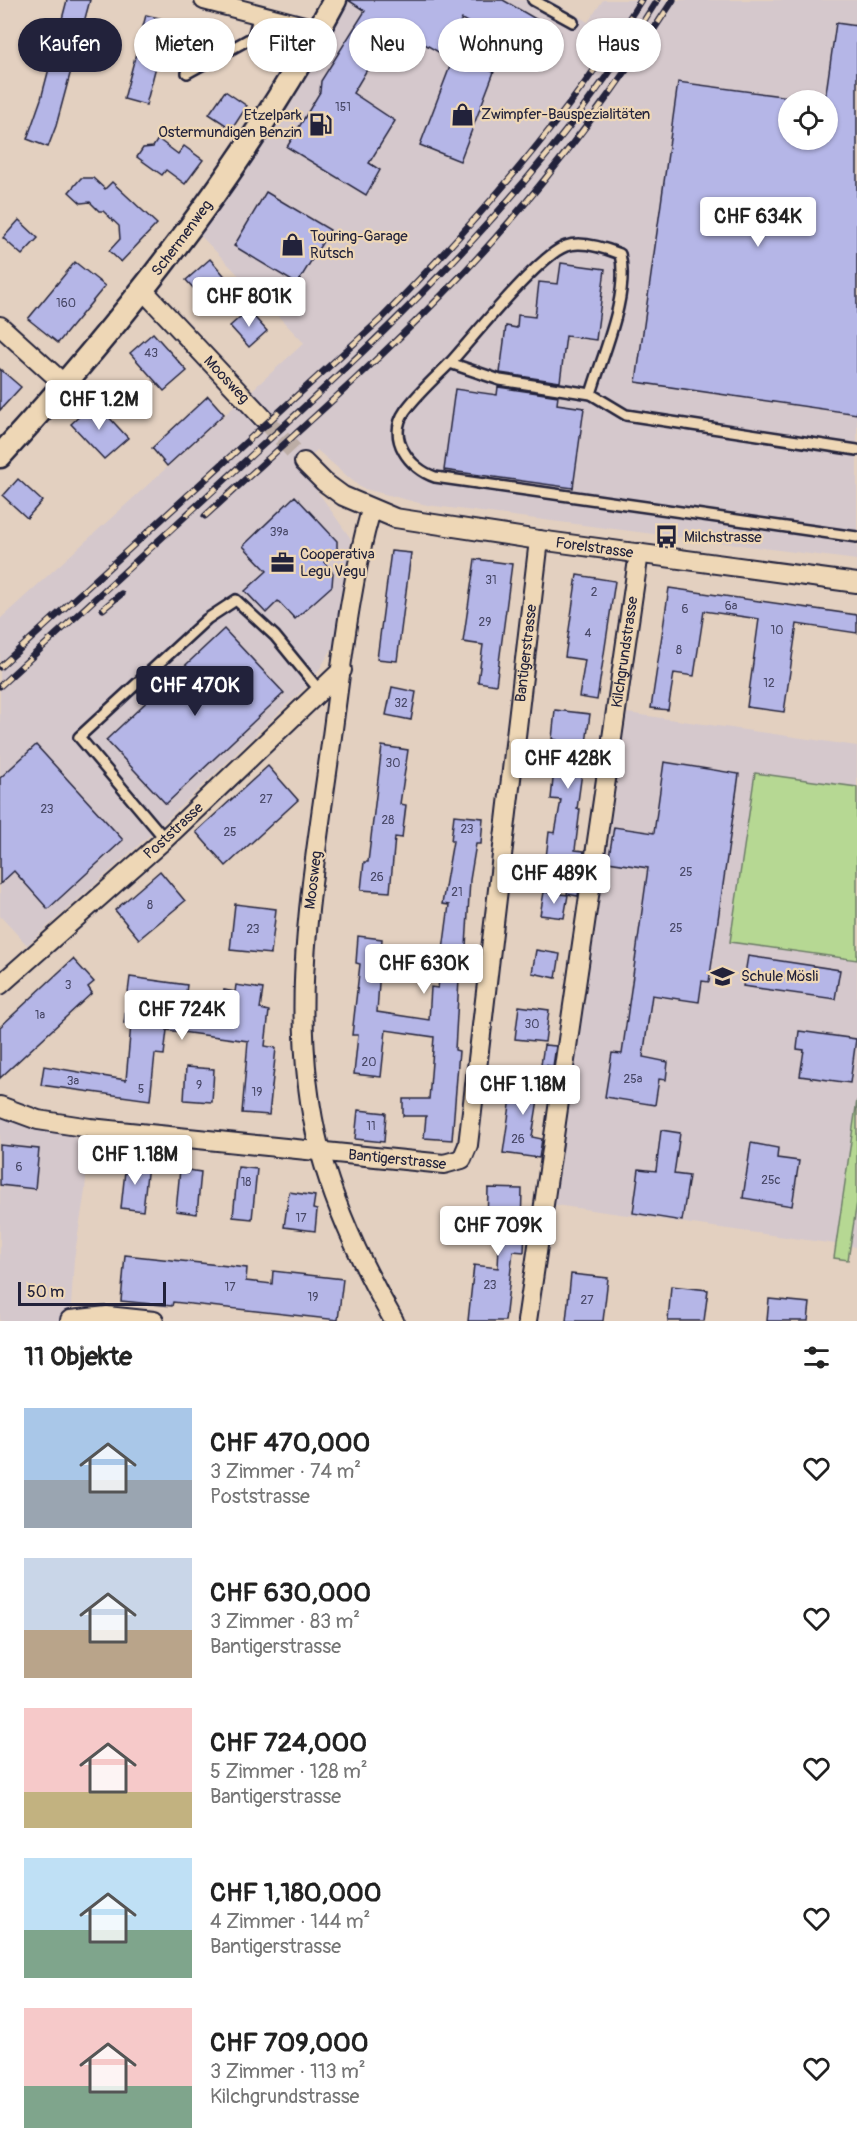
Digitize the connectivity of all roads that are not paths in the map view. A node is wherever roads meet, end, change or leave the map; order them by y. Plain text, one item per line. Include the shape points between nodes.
1 (204, 0) edge
2 (335, 0) edge
3 (533, 0) edge
4 (259, 14) junction
5 (274, 18) edge
6 (325, 18) edge
7 (573, 22) dead end
8 (292, 72) edge
9 (187, 73) dead end
10 (142, 289) junction
11 (0, 326) edge
12 (450, 363) junction
13 (64, 384) junction
14 (591, 394) junction
15 (263, 418) tunnel mouth
16 (857, 450) edge
17 (0, 456) edge
18 (304, 462) tunnel mouth
19 (371, 510) junction
20 (857, 537) edge
21 (539, 540) junction
22 (639, 553) junction
23 (857, 582) edge
24 (342, 670) junction
25 (320, 691) junction
26 (165, 839) junction
27 (0, 985) edge
28 (0, 1106) edge
29 (321, 1153) junction
30 (70, 1320) edge
31 (154, 1321) edge
32 (394, 1321) edge
33 (527, 1321) edge

1 - 4 street
2 - 6 street, Schermenweg
3 - 7 lane
4 - 5 street
4 - 9 lane via 253,37
8 - 10 street, Schermenweg via 213,194
10 - 13 street, Schermenweg
10 - 15 street, Moosweg
11 - 13 street
12 - 14 lane via 500,380
12 - 14 lane via 552,254 567,245 603,247 620,254 623,267 620,299
12 - 20 lane via 403,413 400,423 404,454 418,469 435,477
13 - 17 street, Schermenweg
14 - 16 lane via 626,415
18 - 19 street via 324,482
19 - 21 street, Forelstrasse via 425,523
19 - 24 street, Moosweg
21 - 22 street, Forelstrasse
21 - 29 street, Bantigerstrasse via 467,1151 457,1162 444,1164
22 - 23 street, Forelstrasse
22 - 33 street, Kilchgrundstrasse
24 - 25 street, Poststrasse
24 - 29 street, Moosweg via 304,969 307,1070
25 - 26 street, Poststrasse
25 - 26 lane via 275,636 236,600 207,619 79,737
26 - 27 street, Poststrasse
28 - 29 street, Bantigerstrasse via 38,1120 80,1127
29 - 32 street, Moosweg via 361,1258
30 - 31 street via 107,1316

